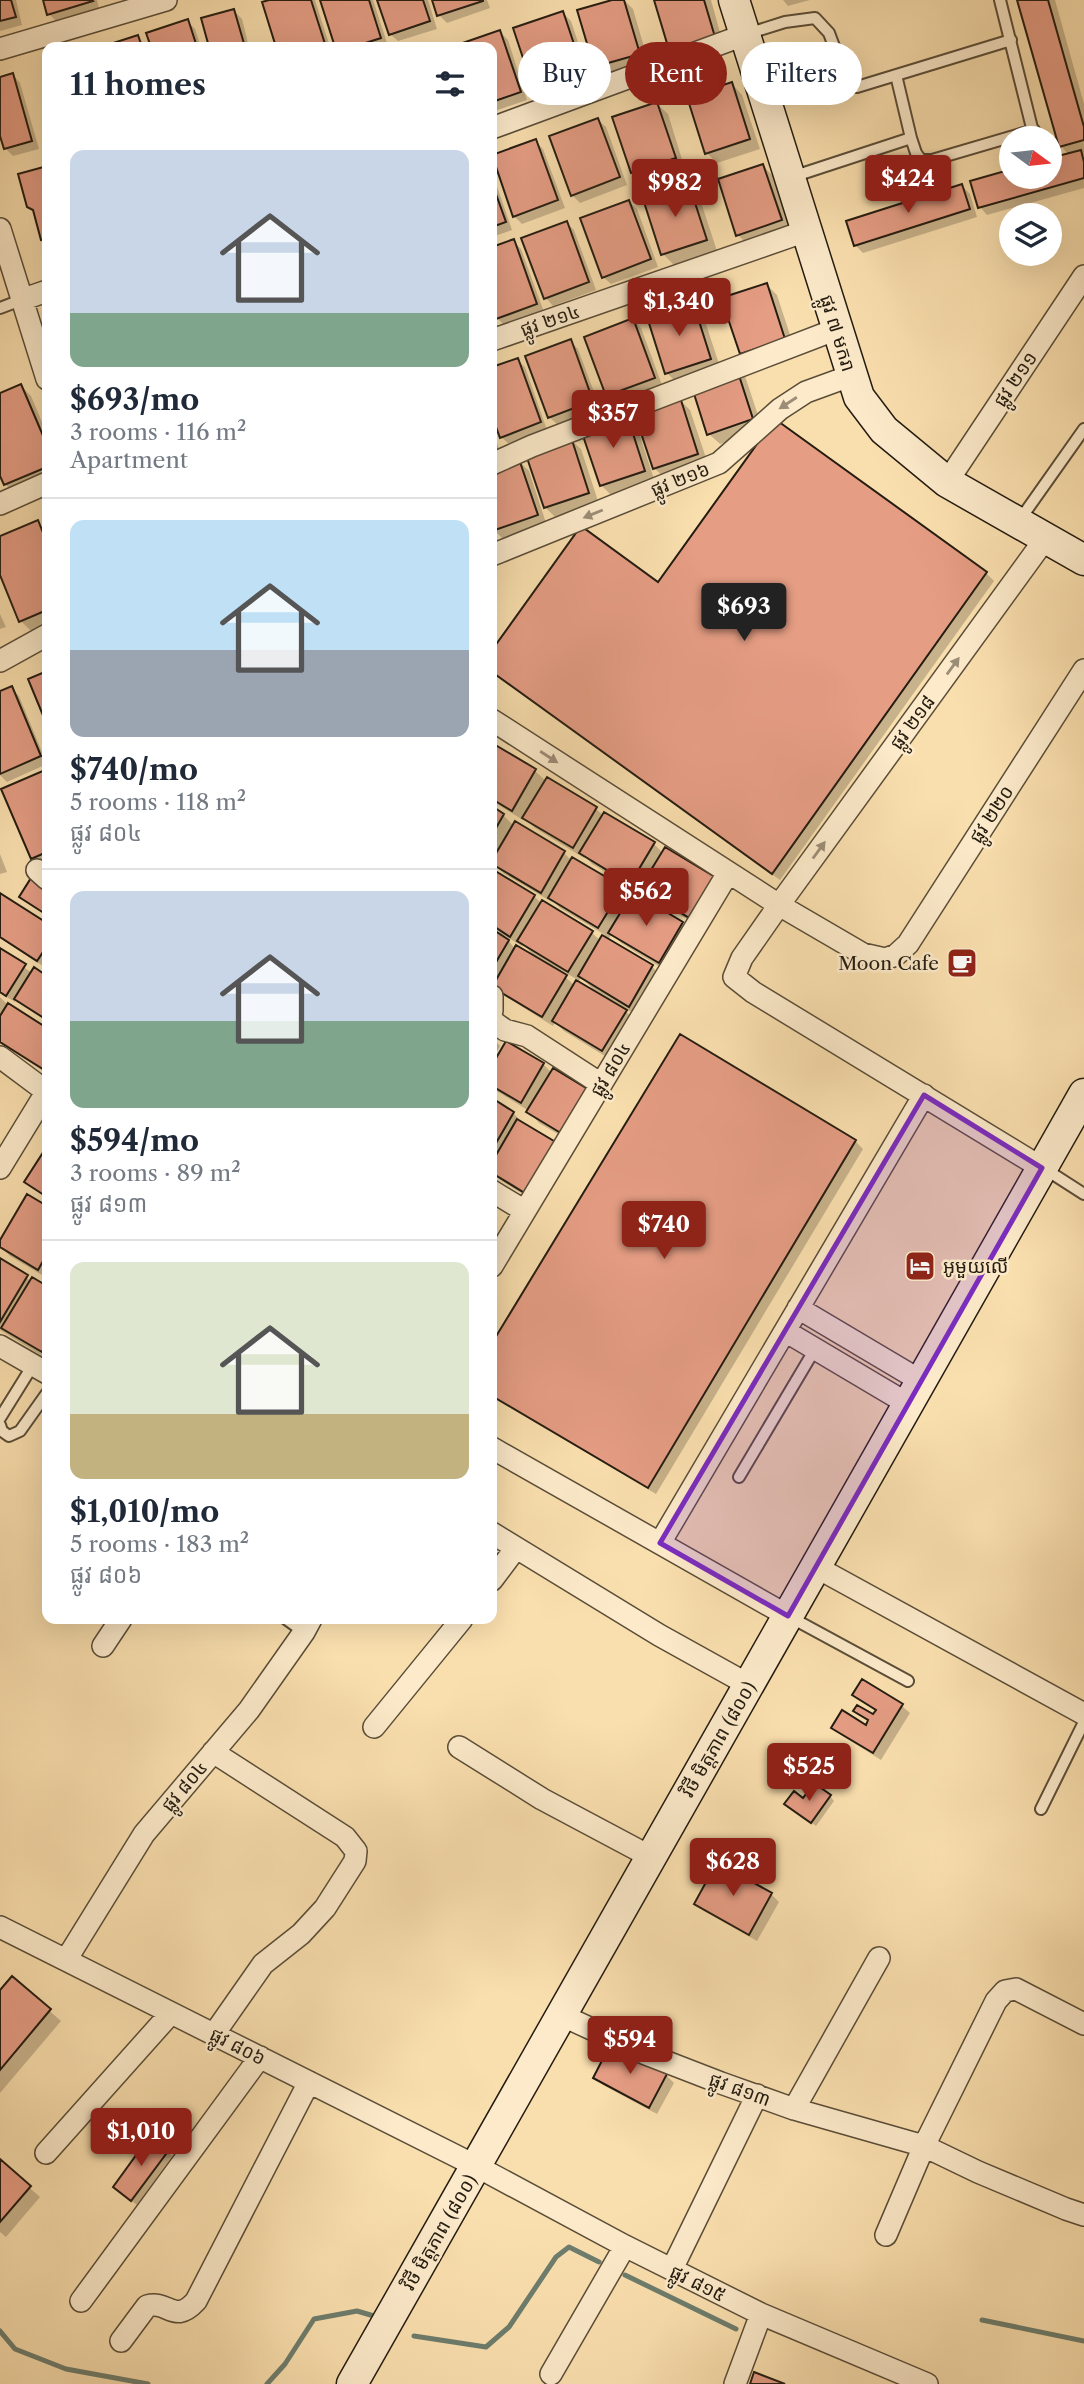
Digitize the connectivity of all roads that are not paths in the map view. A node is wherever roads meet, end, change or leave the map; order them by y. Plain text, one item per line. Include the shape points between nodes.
1 (166, 0) edge
2 (734, 0) edge
3 (1000, 0) edge
4 (744, 35) junction
5 (1011, 40) junction
6 (0, 49) edge
7 (896, 75) junction
8 (497, 126) edge
9 (911, 138) junction
10 (789, 178) junction
11 (0, 229) edge
12 (806, 231) junction
13 (1084, 275) edge
14 (42, 293) edge
15 (21, 300) junction
16 (0, 307) edge
17 (836, 329) junction
18 (497, 338) edge
19 (42, 364) edge
20 (850, 376) junction
21 (1084, 429) edge
22 (497, 462) edge
23 (947, 482) junction
24 (42, 485) edge
25 (0, 504) edge
26 (1018, 523) junction
27 (1045, 539) junction
28 (497, 553) edge
29 (1084, 561) edge
30 (42, 638) edge
31 (0, 661) edge
32 (1084, 670) edge
33 (497, 723) edge
34 (728, 873) junction
35 (779, 905) junction
36 (497, 1026) edge
37 (0, 1057) edge
38 (601, 1084) junction
39 (42, 1087) edge
40 (1084, 1094) edge
41 (923, 1095) junction
42 (42, 1099) edge
43 (0, 1168) edge
44 (1042, 1168) junction
45 (497, 1194) edge
46 (1084, 1194) edge
47 (525, 1211) junction
48 (497, 1258) edge
49 (798, 1308) junction
50 (785, 1331) junction
51 (0, 1346) edge
52 (815, 1349) junction
53 (40, 1369) edge
54 (915, 1393) junction
55 (42, 1400) edge
56 (0, 1418) edge
57 (0, 1425) edge
58 (497, 1451) edge
59 (739, 1477) dead end
60 (497, 1536) edge
61 (660, 1543) junction
62 (516, 1548) junction
63 (816, 1567) junction
64 (497, 1573) edge
65 (788, 1616) junction
66 (118, 1624) edge
67 (458, 1624) edge
68 (307, 1625) edge
69 (103, 1646) dead end
70 (908, 1681) dead end
71 (749, 1685) junction
72 (1084, 1714) edge
73 (1084, 1722) edge
74 (374, 1727) dead end
75 (459, 1747) dead end
76 (213, 1752) junction
77 (1041, 1809) dead end
78 (651, 1857) junction
79 (0, 1927) edge
80 (879, 1958) dead end
81 (66, 1960) junction
82 (171, 2013) junction
83 (561, 2015) junction
84 (1084, 2024) edge
85 (214, 2034) junction
86 (260, 2057) junction
87 (309, 2082) junction
88 (757, 2095) junction
89 (794, 2109) junction
90 (924, 2146) junction
91 (46, 2153) dead end
92 (476, 2166) junction
93 (1084, 2215) edge
94 (886, 2235) dead end
95 (625, 2246) junction
96 (672, 2269) junction
97 (81, 2301) dead end
98 (761, 2314) junction
99 (121, 2341) dead end
100 (551, 2374) dead end
101 (352, 2384) edge
102 (735, 2384) edge
103 (927, 2384) edge

1 - 6 street
2 - 4 main road, ផ្លូវ ៧ មករា
3 - 5 lane
4 - 7 lane via 815,18 829,33 848,84 857,87
4 - 8 street
4 - 10 main road, ផ្លូវ ៧ មករា
5 - 7 lane
5 - 9 lane via 1033,131 932,160 921,160
7 - 9 lane
9 - 10 lane
10 - 12 main road, ផ្លូវ ៧ មករា
11 - 15 street
12 - 17 main road, ផ្លូវ ៧ មករា
12 - 18 street, ផ្លូវ ២១៤
13 - 23 street, ផ្លូវ ២១១
14 - 15 street
15 - 16 lane
15 - 19 street
17 - 20 main road, ផ្លូវ ៧ មករា
17 - 22 street
20 - 23 main road, ផ្លូវ ៧ មករា via 859,397 884,430
20 -> 28 street, ផ្លូវ ២១៦ via 806,392 780,409 719,463
21 - 26 lane
23 - 26 main road, ផ្លូវ ៧ មករា
24 - 25 street
26 - 27 main road, ផ្លូវ ៧ មករា
27 - 29 main road, ផ្លូវ ៧ មករា
35 -> 27 street, ផ្លូវ ២១៨
30 - 31 street
32 - 35 street, ផ្លូវ ២២០ via 896,956 885,959 863,954
33 -> 34 street
34 - 35 street
34 - 38 street, ផ្លូវ ៨០៤
35 - 41 street, ផ្លូវ ២១៨ via 734,977
36 - 38 street via 527,1036
37 - 39 street
38 - 47 street, ផ្លូវ ៨០៤
40 - 44 main road, វិថី មិត្តភាព (៨០០)
41 - 44 street
41 - 49 street
42 - 43 street
44 - 46 lane
44 - 54 main road, វិថី មិត្តភាព (៨០០)
45 - 47 street
47 - 48 street, ផ្លូវ ៨០៤
49 - 50 street
49 - 54 street
50 - 52 street
50 - 61 street
51 - 53 street
52 - 54 street
52 - 59 lane
53 - 56 lane
54 - 63 main road, វិថី មិត្តភាព (៨០០)
55 - 57 lane via 20,1431 9,1436
58 - 61 street
60 - 62 street
61 - 65 street
62 - 64 street
62 - 71 street
63 - 65 main road, វិថី មិត្តភាព (៨០០)
63 - 72 street
65 - 70 lane
65 - 71 main road, វិថី មិត្តភាព (៨០០)
66 - 69 street
67 - 74 street
68 - 76 street, ផ្លូវ ៨០៤ via 249,1710
71 - 78 main road, វិថី មិត្តភាព (៨០០)
73 - 77 lane
75 - 78 street via 542,1799
76 - 81 street, ផ្លូវ ៨០៤ via 144,1833
76 - 85 street via 345,1837 356,1851 355,1861 325,1908 264,1964
78 - 83 main road, វិថី មិត្តភាព (៨០០)
79 - 81 street, ផ្លូវ ៨០៦
80 - 89 street
81 - 82 street, ផ្លូវ ៨០៦
82 - 85 street, ផ្លូវ ៨០៦
82 - 91 street
83 - 88 street, ផ្លូវ ៨១៣ via 646,2054
83 - 92 main road, វិថី មិត្តភាព (៨០០)
84 - 90 street via 1016,1989 1005,1991
85 - 86 street, ផ្លូវ ៨០៦
86 - 87 street, ផ្លូវ ៨០៦
86 - 97 street
87 - 92 street, ផ្លូវ ៨០៦
87 - 99 street via 196,2301 179,2313 146,2306
88 - 89 street, ផ្លូវ ៨១៣
88 - 96 street
89 - 90 street, ផ្លូវ ៨១៣
90 - 93 street, ផ្លូវ ៨១៣
90 - 94 street
92 - 95 street, ផ្លូវ ៨១៥
92 - 101 main road, វិថី មិត្តភាព (៨០០)
95 - 96 street, ផ្លូវ ៨១៥
95 - 100 street
96 - 98 street, ផ្លូវ ៨១៥
98 - 102 street
98 - 103 street, ផ្លូវ ៨១៥

